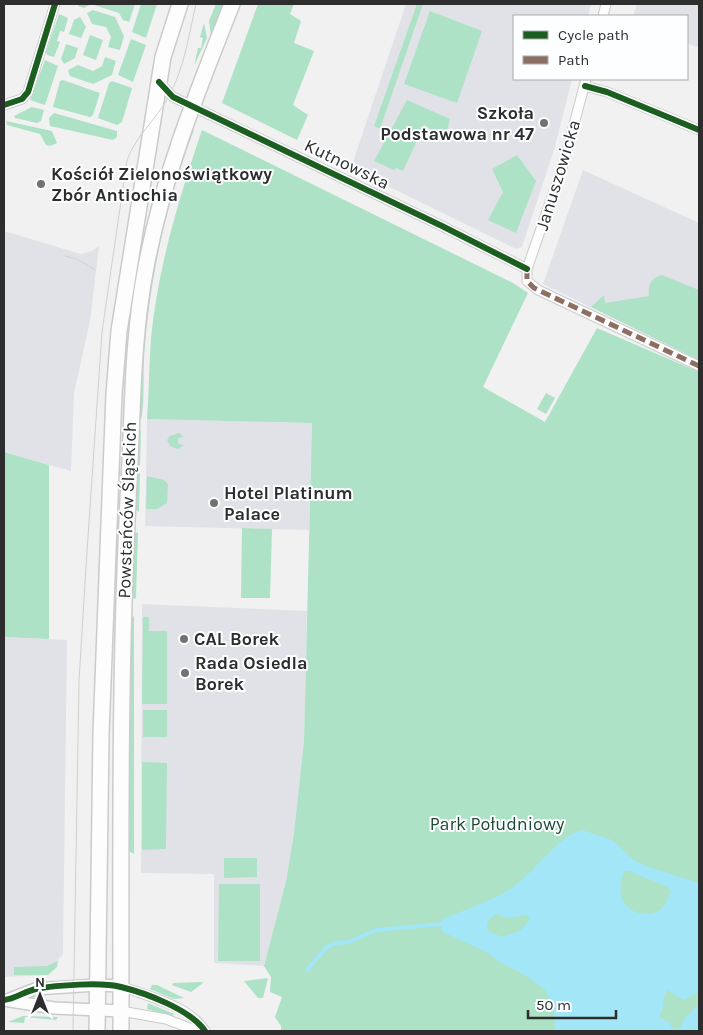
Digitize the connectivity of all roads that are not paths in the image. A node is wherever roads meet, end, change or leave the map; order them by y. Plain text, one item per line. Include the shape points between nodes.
1 (55, 4) edge
2 (180, 4) edge
3 (232, 4) edge
4 (159, 82) junction
5 (586, 82) edge
6 (4, 105) edge
7 (194, 106) junction
8 (699, 130) edge
9 (526, 269) junction
10 (699, 366) edge
11 (97, 985) junction
12 (121, 986) junction
13 (6, 1000) edge
14 (97, 1010) junction
15 (121, 1011) junction
16 (97, 1031) edge
17 (121, 1031) edge
18 (197, 1031) edge
19 (205, 1031) edge

1 - 6 street via 28,92 22,100
2 - 4 main road, Powstańców Śląskich
3 - 7 main road, Powstańców Śląskich
4 - 7 street, Kutnowska via 172,96
4 - 11 main road, Powstańców Śląskich via 119,331 114,394 101,725
5 - 8 street
5 - 9 street, Januszowicka via 564,162
7 - 9 street, Kutnowska
7 - 12 main road, Powstańców Śląskich via 159,205 145,269 136,334 124,613
9 - 10 street via 527,281 534,288
11 - 12 street
11 - 13 street via 35,989
11 - 14 main road, Powstańców Śląskich
12 - 15 main road, Powstańców Śląskich
12 - 19 street via 186,1013
13 - 14 street via 54,1008
14 - 15 street
14 - 16 main road, Powstańców Śląskich
15 - 17 main road, Powstańców Śląskich
15 - 18 street via 166,1019

